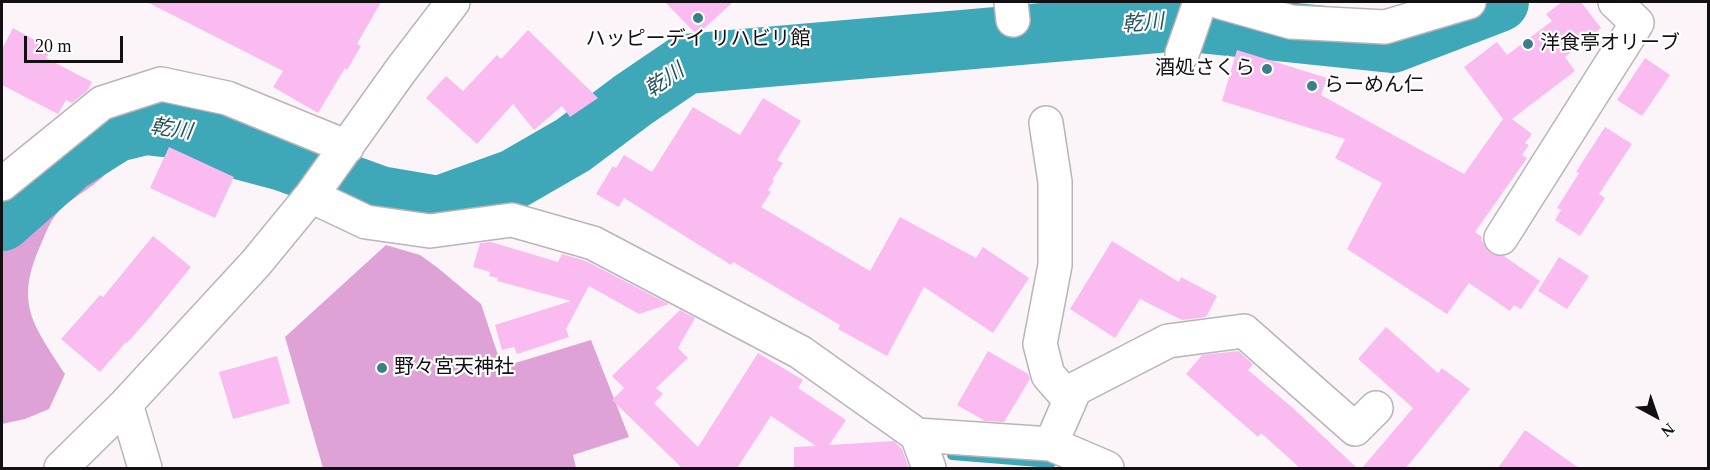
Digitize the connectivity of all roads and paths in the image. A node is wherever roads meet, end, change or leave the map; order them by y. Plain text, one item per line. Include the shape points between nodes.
1 (453, 2) edge
2 (1200, 2) edge
3 (1220, 2) edge
4 (1469, 2) edge
5 (1615, 2) edge
6 (1182, 54) dead end
7 (1046, 123) dead end
8 (347, 147) junction
9 (2, 184) edge
10 (311, 196) junction
11 (1501, 238) dead end
12 (1070, 400) junction
13 (126, 404) junction
14 (1376, 408) dead end
15 (917, 435) junction
16 (1051, 444) junction
17 (61, 468) edge
18 (146, 468) edge
19 (929, 468) edge
20 (1107, 468) edge

1 - 8 street
2 - 6 street
3 - 4 street via 1291,22 1384,27
5 - 11 street via 1637,23
7 - 12 street via 1055,182 1055,265 1040,344 1048,375
8 - 9 street via 227,99 160,84 102,103
8 - 10 street
10 - 13 street via 256,263
10 - 15 street via 366,222 430,231 512,220 593,243 800,352
12 - 14 street via 1075,389 1168,341 1244,332 1355,429
12 - 16 street
13 - 17 street
13 - 18 street
15 - 16 street
15 - 19 street
16 - 20 street

